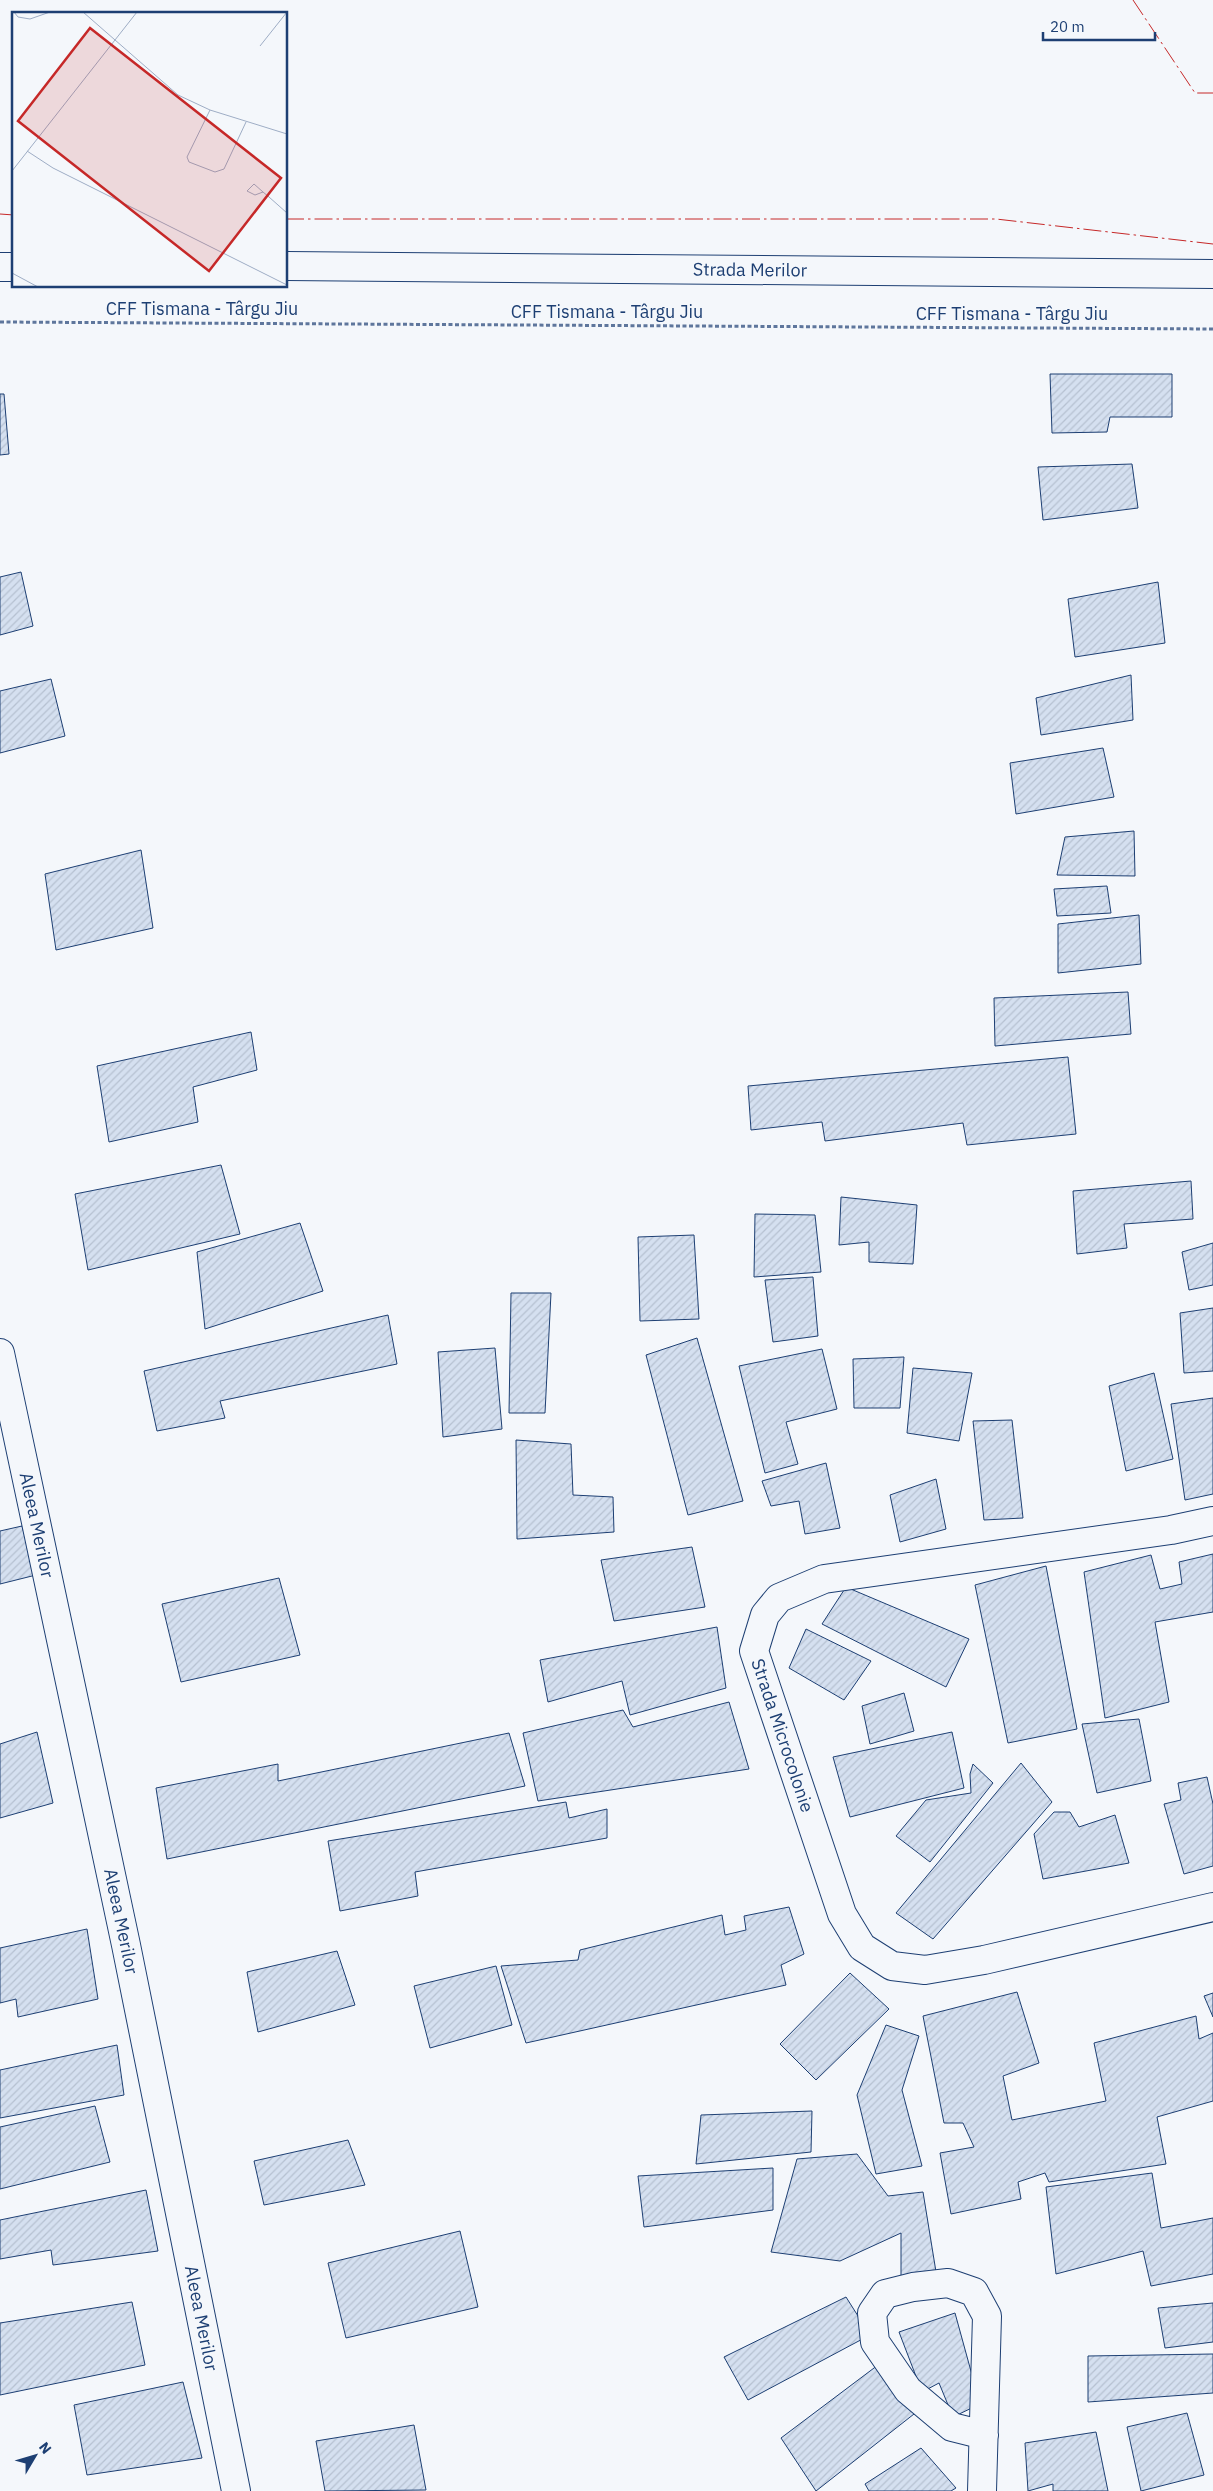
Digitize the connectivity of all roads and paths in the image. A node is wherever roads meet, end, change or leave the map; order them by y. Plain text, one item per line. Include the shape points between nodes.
1 (288, 266) edge
2 (1213, 274) edge
3 (0, 322) edge
4 (1213, 329) edge
5 (0, 1352) edge
6 (1213, 1521) edge
7 (1213, 1907) edge
8 (984, 2435) junction
9 (236, 2491) edge
10 (982, 2491) edge

1 - 2 street, Strada Merilor
3 - 4 path, CFF Tismana - Târgu Jiu
5 - 9 street, Aleea Merilor via 124,1936
6 - 7 street, Strada Microcolonie via 1170,1530 824,1578 779,1598 766,1616 754,1651 842,1914 862,1947 892,1966 925,1970 984,1960
8 - 8 street via 952,2427 908,2390 875,2342 872,2313 885,2294 948,2283 974,2292 987,2316
8 - 10 street

